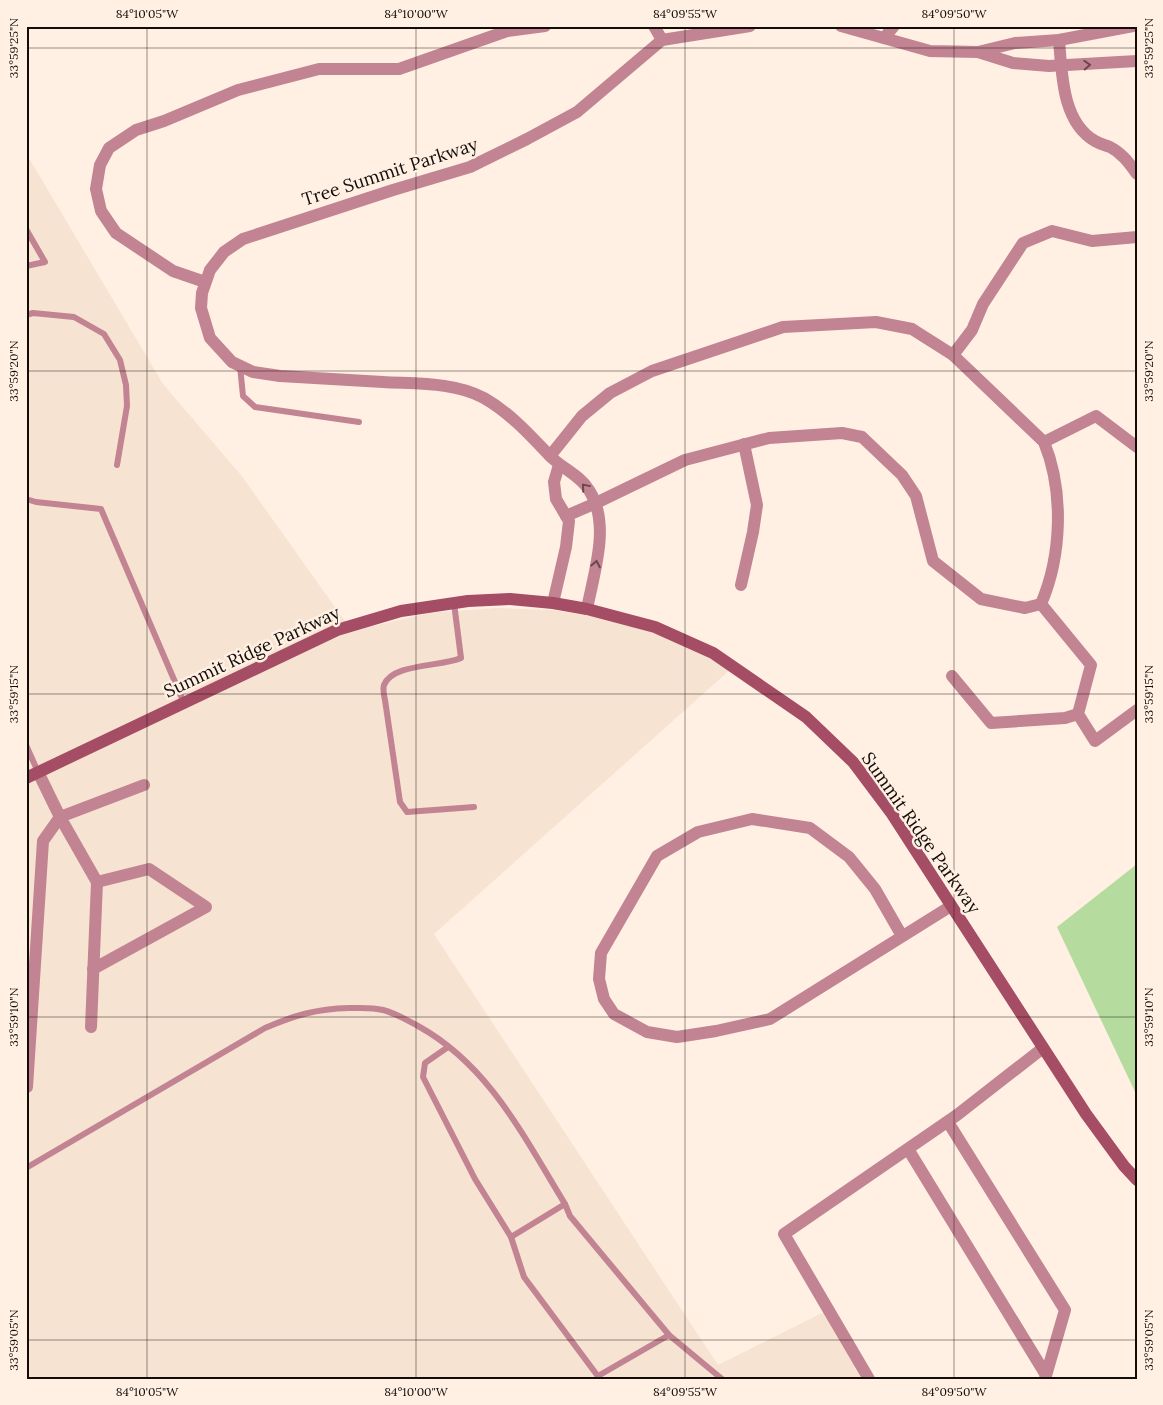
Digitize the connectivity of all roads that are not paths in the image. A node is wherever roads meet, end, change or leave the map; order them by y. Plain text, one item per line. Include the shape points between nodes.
1 (545, 26) edge
2 (654, 26) edge
3 (750, 26) edge
4 (841, 26) edge
5 (894, 26) edge
6 (1133, 26) edge
7 (884, 38) junction
8 (662, 40) junction
9 (1059, 40) junction
10 (978, 52) junction
11 (1137, 60) edge
12 (1062, 66) junction
13 (1137, 174) edge
14 (26, 229) edge
15 (1137, 237) edge
16 (26, 266) edge
17 (204, 282) junction
18 (26, 315) edge
19 (953, 356) junction
20 (240, 366) junction
21 (360, 422) dead end
22 (1044, 442) junction
23 (744, 444) junction
24 (1137, 447) edge
25 (554, 461) junction
26 (117, 466) dead end
27 (26, 499) edge
28 (596, 503) junction
29 (566, 516) junction
30 (740, 585) dead end
31 (454, 603) junction
32 (553, 603) junction
33 (1041, 604) junction
34 (586, 609) junction
35 (952, 676) dead end
36 (184, 703) junction
37 (1137, 710) edge
38 (1078, 714) junction
39 (26, 745) edge
40 (38, 772) junction
41 (26, 778) edge
42 (144, 785) dead end
43 (474, 807) dead end
44 (60, 818) junction
45 (97, 882) junction
46 (951, 906) junction
47 (902, 936) junction
48 (93, 969) junction
49 (91, 1028) dead end
50 (448, 1046) junction
51 (1043, 1048) junction
52 (26, 1087) edge
53 (948, 1122) junction
54 (908, 1149) junction
55 (26, 1168) edge
56 (1137, 1180) edge
57 (565, 1204) junction
58 (511, 1238) junction
59 (669, 1335) junction
60 (1046, 1377) edge
61 (599, 1378) edge
62 (722, 1379) edge
63 (868, 1379) edge

1 - 17 street via 506,31 399,69 319,69 238,90 136,130 109,148 100,164 96,188 101,211 116,233 173,271
2 - 8 street
3 - 8 street
4 - 7 street
5 - 7 street
6 - 9 street
7 - 10 street via 930,51
8 - 17 street, Tree Summit Parkway via 577,112 527,140 470,167 242,239 224,252
9 - 10 street via 1015,43
9 - 12 street
10 - 12 street via 1013,63
12 -> 11 street
12 - 13 street via 1071,114 1081,130 1125,158
14 - 16 lane via 45,262
15 - 19 street via 1092,241 1052,231 1023,243
17 - 20 street, Tree Summit Parkway via 201,308 210,338 232,362
18 - 26 lane via 74,317 104,334 120,360 127,406
19 - 22 street
19 - 25 street via 912,329 876,322 783,327 652,371 610,393 582,416
20 - 21 lane via 242,396 254,407
20 - 25 street, Tree Summit Parkway via 253,372 280,376 448,386 482,397 508,413
22 - 24 street via 1096,416
22 - 33 street via 1051,461 1057,522 1049,585
23 - 28 street via 685,460
23 - 30 street via 757,505
23 - 33 street via 769,438 842,433 862,437 902,474 916,496 933,560 981,599 1025,608
28 -> 25 street, Tree Summit Parkway via 589,489
25 - 29 street via 556,499
27 - 36 lane via 101,509
28 - 29 street
34 -> 28 street, Tree Summit Parkway via 598,549 600,518
29 - 32 street via 569,522 566,547
31 - 32 street, Summit Ridge Parkway via 510,599
31 - 36 street, Summit Ridge Parkway via 401,611 337,630
31 - 43 lane via 461,658 399,671 390,676 384,686 385,700 400,802 407,812
32 - 34 street, Summit Ridge Parkway
33 - 38 street via 1090,665
34 - 46 street, Summit Ridge Parkway via 655,627 713,653 806,717 853,762 892,814
35 - 38 street via 991,723 1065,718
36 - 40 street, Summit Ridge Parkway
37 - 38 street via 1095,741
39 - 40 lane
40 - 41 street, Summit Ridge Parkway
40 - 44 street
42 - 44 street
44 - 45 street
44 - 52 street via 43,842
45 - 48 street
45 - 48 street via 149,869 206,907
46 - 47 street
46 - 51 street, Summit Ridge Parkway
47 - 47 street via 770,1019 677,1037 647,1032 614,1014 604,999 598,979 601,953 657,856 698,832 752,819 810,828 849,857 875,889
48 - 49 street
50 - 55 lane via 434,1035 383,1010 325,1009 295,1016 265,1028
50 - 57 lane via 478,1072 510,1113
50 - 58 lane via 425,1063 423,1077 474,1179
51 - 53 street
51 - 56 street, Summit Ridge Parkway via 1086,1114
53 - 54 street
53 - 60 street via 1065,1310
54 - 60 street
54 - 63 street via 784,1234
57 - 58 lane
57 - 59 lane via 570,1216
58 - 61 lane via 524,1277
59 - 61 lane
59 - 62 lane

